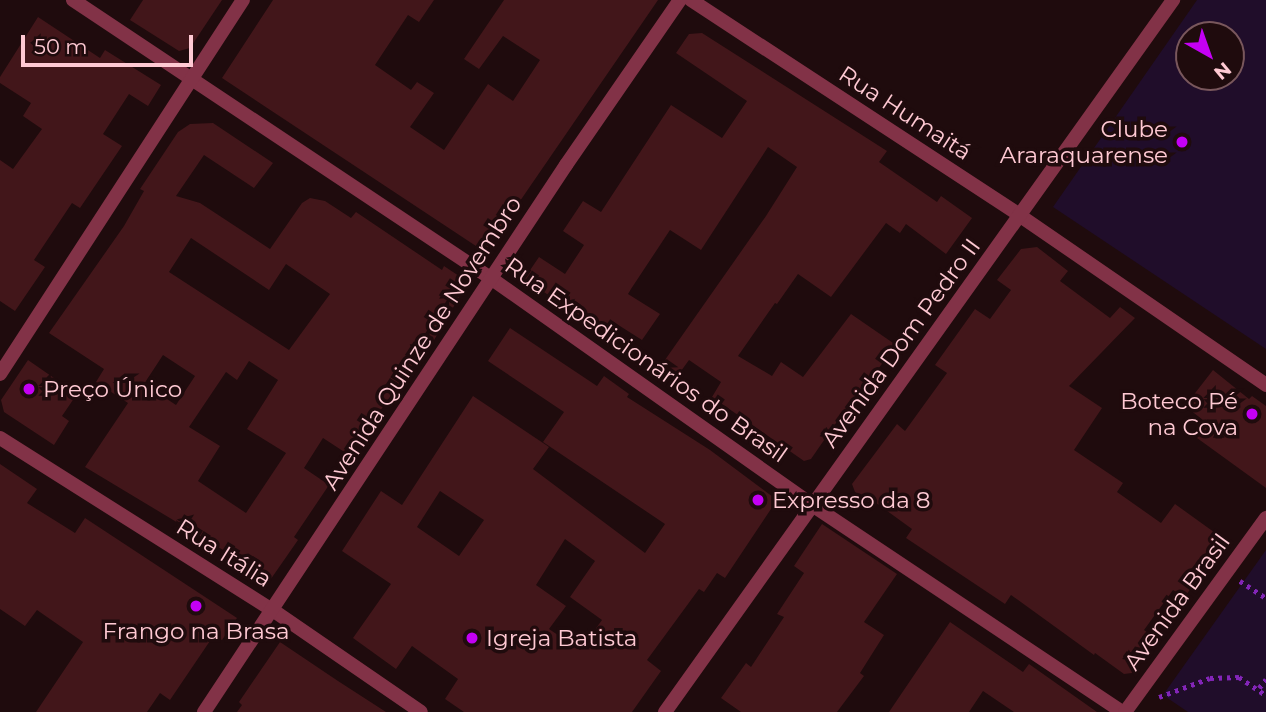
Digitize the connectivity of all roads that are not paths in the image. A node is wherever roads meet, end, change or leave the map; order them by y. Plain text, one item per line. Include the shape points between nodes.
1 (73, 0) edge
2 (243, 0) edge
3 (680, 0) edge
4 (691, 0) edge
5 (1173, 0) edge
6 (190, 79) junction
7 (1019, 215) junction
8 (492, 278) junction
9 (0, 374) edge
10 (1266, 385) edge
11 (0, 438) edge
12 (812, 505) junction
13 (1266, 517) edge
14 (274, 611) junction
15 (204, 712) edge
16 (421, 712) edge
17 (665, 712) edge
18 (1123, 712) edge

1 - 6 street, Rua Expedicionários do Brasil
2 - 6 street
3 - 8 street, Avenida Quinze de Novembro
4 - 7 street, Rua Humaitá
5 - 7 street, Avenida Dom Pedro II
6 - 8 street, Rua Expedicionários do Brasil
6 - 9 street
7 - 10 street, Rua Humaitá
7 - 12 street, Avenida Dom Pedro II
8 - 12 street, Rua Expedicionários do Brasil
8 - 14 street, Avenida Quinze de Novembro
11 - 14 street, Rua Itália
12 - 17 street, Avenida Dom Pedro II
12 - 18 street, Rua Expedicionários do Brasil
13 - 18 street, Avenida Brasil
14 - 15 street, Avenida Quinze de Novembro
14 - 16 street, Rua Itália

